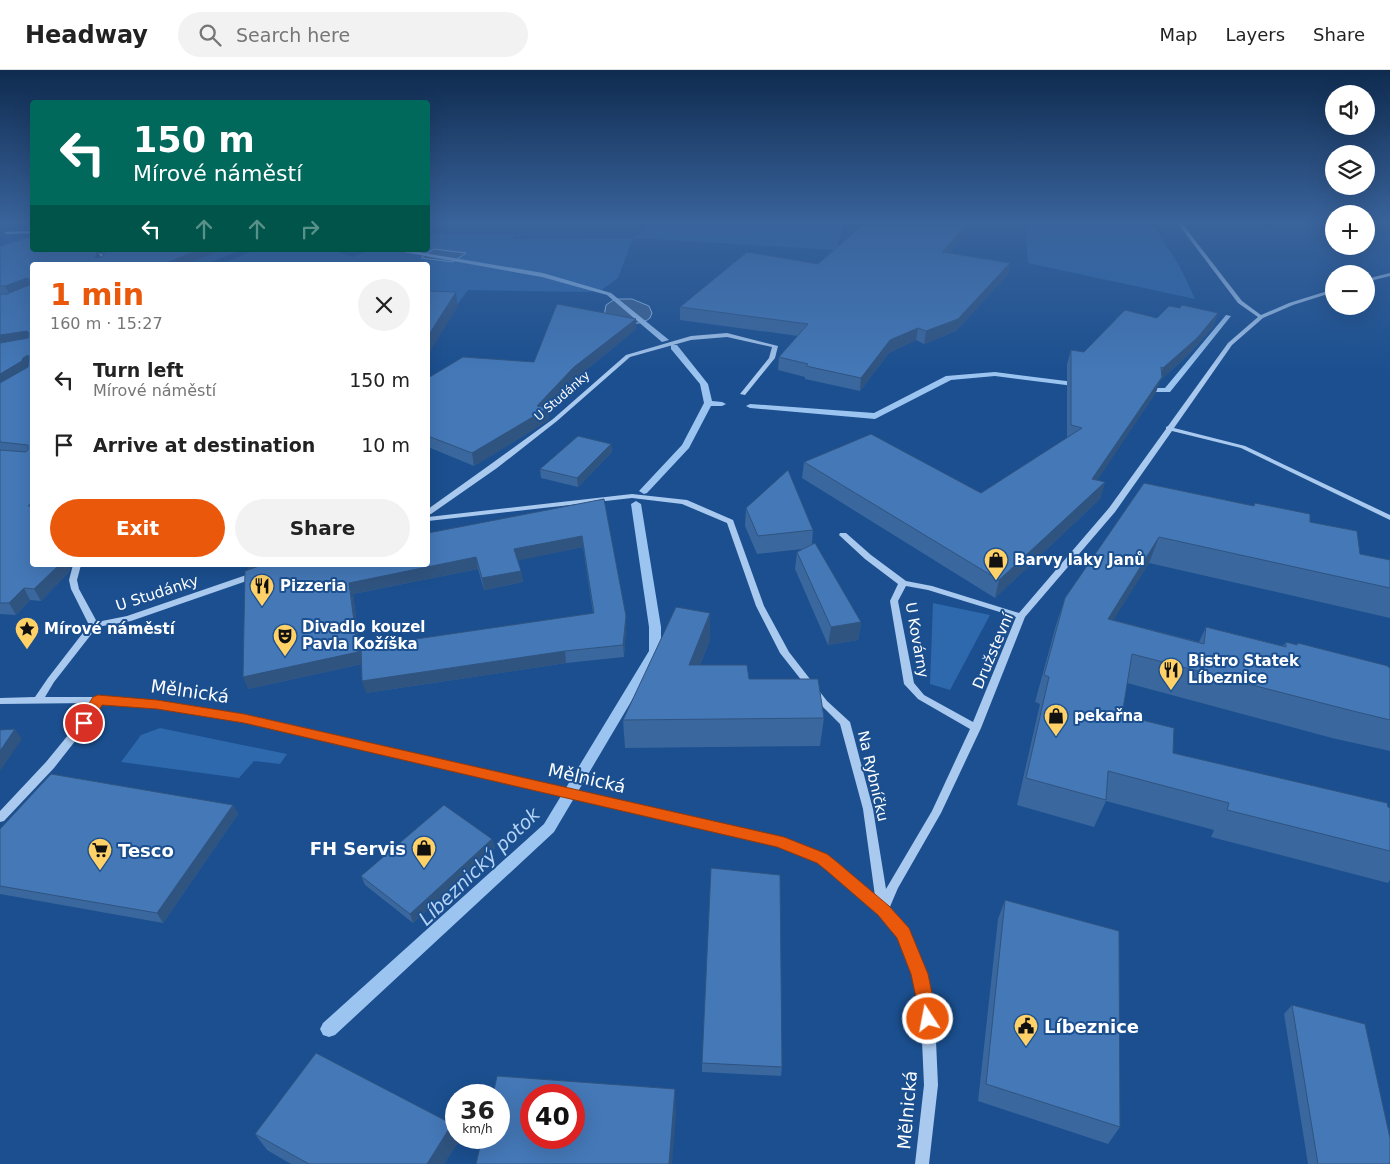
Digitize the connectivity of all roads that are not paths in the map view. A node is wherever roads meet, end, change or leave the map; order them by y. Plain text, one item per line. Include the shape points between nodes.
1 (1217, 272) edge
2 (1390, 274) edge
3 (1375, 278) edge
4 (1325, 293) edge
5 (1261, 316) junction
6 (727, 335) joint
7 (743, 394) dead end
8 (1168, 428) junction
9 (430, 511) edge
10 (1390, 518) edge
11 (430, 519) edge
12 (843, 534) dead end
13 (77, 567) edge
14 (266, 571) edge
15 (903, 583) junction
16 (1021, 616) junction
17 (94, 626) junction
18 (38, 700) junction
19 (98, 700) junction
20 (0, 701) edge
21 (976, 728) junction
22 (519, 781) joint
23 (0, 818) edge
24 (883, 910) junction
25 (922, 1164) edge

1 - 5 street via 1240,302
2 - 3 street
4 - 5 street
5 - 8 street, Družstevní via 1230,344
6 - 7 street via 775,346 772,358
6 - 9 street, U Studánky via 691,338 628,356 555,420
8 - 10 street via 1243,446
8 - 16 street, Družstevní via 1112,510
11 - 24 street, Na Rybníčku via 632,496 684,502 730,522 760,606 785,653 824,703 845,722 868,810
12 - 15 street, U Kovárny
13 - 17 street via 75,589
14 - 17 street, U Studánky via 128,618
15 - 16 street, U Kovárny
15 - 21 street, U Kovárny via 894,601 909,684 921,697
16 - 21 street, Družstevní
17 - 18 street
18 - 19 street, Mělnická
18 - 20 street, Mělnická
19 - 22 street, Mělnická via 157,704 244,718
19 - 23 street via 91,714 50,765
21 - 24 street, Družstevní via 936,813 893,886
22 - 24 street, Mělnická via 779,842 822,859
24 - 25 street, Mělnická via 903,934 919,974 928,1019 931,1085

